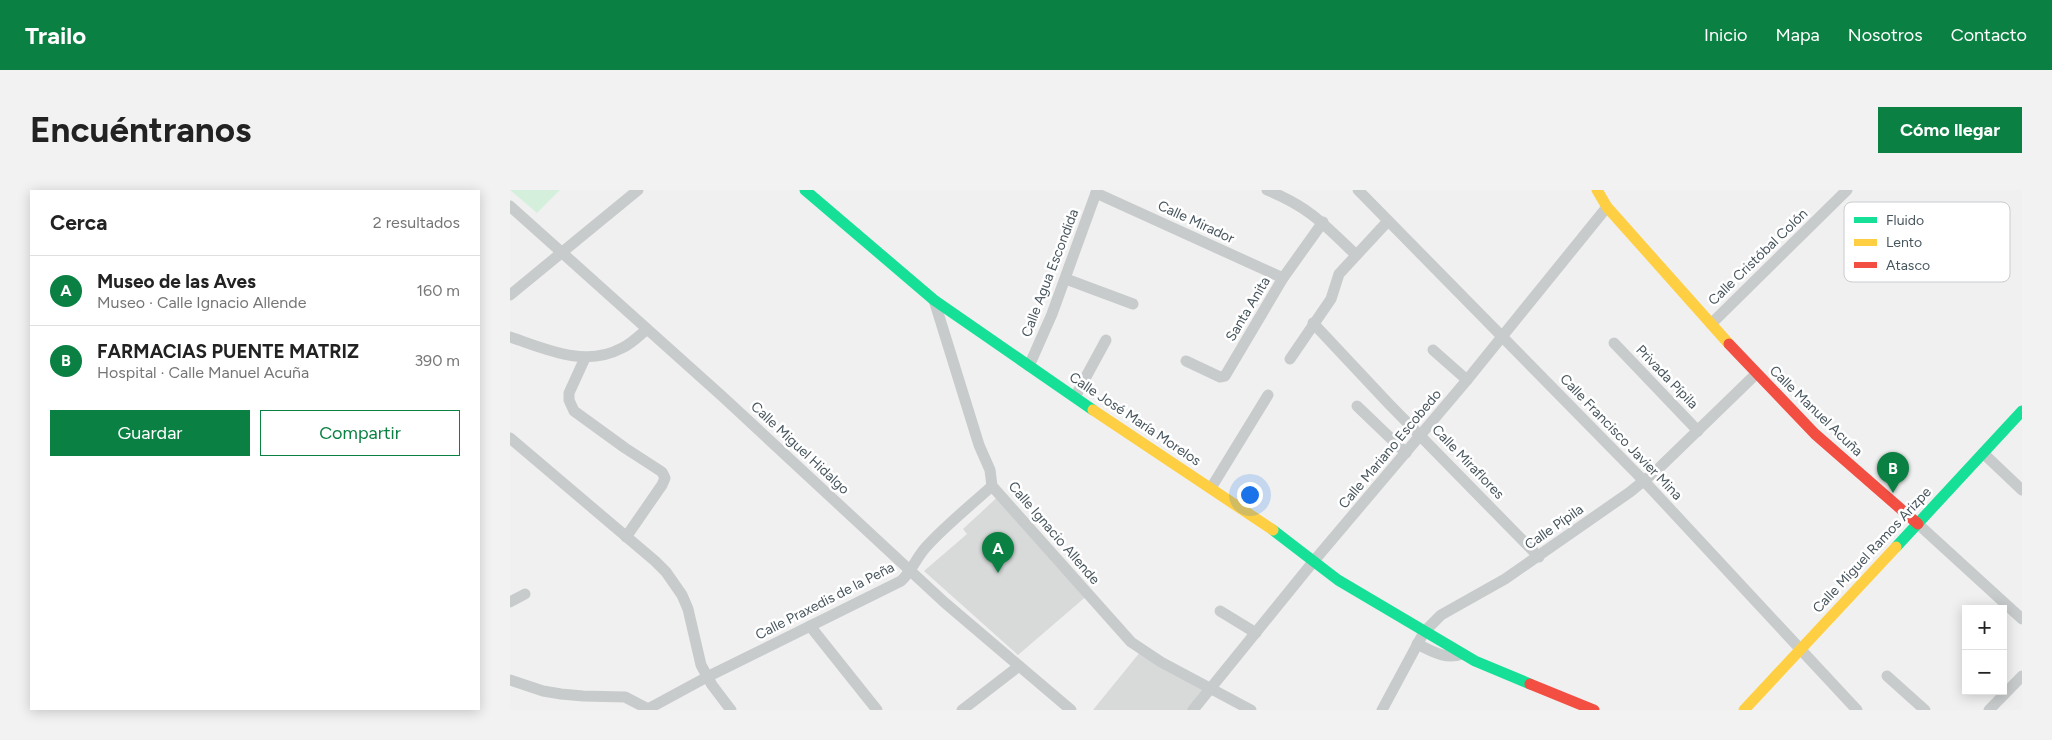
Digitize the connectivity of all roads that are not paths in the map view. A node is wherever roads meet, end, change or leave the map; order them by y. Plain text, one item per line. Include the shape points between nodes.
1 (638, 190) edge
2 (805, 190) edge
3 (1267, 190) edge
4 (1358, 190) edge
5 (1597, 190) edge
6 (1847, 190) edge
7 (1096, 191) edge
8 (510, 206) edge
9 (1607, 207) junction
10 (1388, 221) junction
11 (1323, 222) junction
12 (562, 250) junction
13 (1356, 255) junction
14 (1283, 278) junction
15 (1066, 279) junction
16 (510, 295) edge
17 (934, 300) junction
18 (1133, 304) dead end
19 (1314, 323) junction
20 (1711, 324) junction
21 (647, 329) junction
22 (510, 337) edge
23 (1503, 337) junction
24 (1106, 340) dead end
25 (1614, 343) dead end
26 (1434, 350) dead end
27 (585, 358) junction
28 (1290, 359) dead end
29 (1186, 361) dead end
30 (1029, 366) junction
31 (1756, 374) junction
32 (1467, 380) junction
33 (1268, 395) dead end
34 (1075, 397) junction
35 (1358, 406) dead end
36 (2022, 411) edge
37 (1698, 431) junction
38 (1421, 436) junction
39 (510, 438) edge
40 (1406, 453) junction
41 (1983, 453) junction
42 (1644, 481) junction
43 (992, 486) junction
44 (1211, 488) junction
45 (2022, 490) edge
46 (1918, 524) junction
47 (626, 537) junction
48 (1539, 557) junction
49 (1313, 562) junction
50 (910, 571) junction
51 (525, 594) dead end
52 (510, 602) edge
53 (1220, 611) dead end
54 (2022, 619) edge
55 (810, 626) junction
56 (1424, 632) junction
57 (1256, 633) junction
58 (1417, 644) junction
59 (1799, 649) junction
60 (1462, 654) junction
61 (1019, 666) junction
62 (1886, 676) dead end
63 (2022, 676) edge
64 (707, 677) junction
65 (510, 680) edge
66 (1211, 688) junction
67 (647, 710) edge
68 (731, 710) edge
69 (878, 710) edge
70 (962, 710) edge
71 (1071, 710) edge
72 (1193, 710) edge
73 (1251, 710) edge
74 (1382, 710) edge
75 (1594, 710) edge
76 (1744, 710) edge
77 (1857, 710) edge
78 (1925, 710) edge
79 (1989, 710) edge

1 - 12 street
2 - 17 street, Calle José María Morelos
3 - 11 street via 1294,202
4 - 10 street, Calle Francisco Javier Mina
5 - 9 street, Calle Manuel Acuña
6 - 20 street, Calle Cristóbal Colón
7 - 14 street, Calle Mirador
7 - 15 street, Calle Agua Escondida
8 - 12 street, Calle Miguel Hidalgo
9 - 20 street, Calle Manuel Acuña
9 - 23 street, Calle Mariano Escobedo
10 - 13 street
10 - 23 street, Calle Francisco Javier Mina
11 - 13 street
11 - 14 street, Santa Anita
12 - 16 street
12 - 21 street, Calle Miguel Hidalgo
13 - 19 street via 1339,274 1331,299
14 - 29 street, Santa Anita via 1225,376 1222,378
15 - 18 street
15 - 30 street, Calle Agua Escondida
17 - 30 street, Calle José María Morelos
17 - 43 street, Calle Ignacio Allende via 979,445 990,470
19 - 28 street
19 - 38 street, Calle Miraflores
20 - 31 street, Calle Manuel Acuña
21 - 27 street via 623,348
21 - 50 street, Calle Miguel Hidalgo
22 - 27 street
23 - 32 street, Calle Mariano Escobedo
23 - 42 street, Calle Francisco Javier Mina
24 - 34 street
25 - 37 street, Privada Pípila
26 - 32 street
27 - 47 street via 569,393 574,411 662,472 665,478
30 - 34 street, Calle José María Morelos
31 - 37 street, Calle Pípila
31 - 46 street, Calle Manuel Acuña via 1815,434
32 - 38 street, Calle Mariano Escobedo
33 - 44 street
34 - 44 street, Calle José María Morelos
35 - 40 street
36 - 41 street, Calle Miguel Ramos Arizpe
37 - 42 street, Calle Pípila
38 - 40 street, Calle Mariano Escobedo
38 - 48 street, Calle Miraflores
39 - 47 street
40 - 49 street, Calle Mariano Escobedo
41 - 45 street
41 - 46 street, Calle Miguel Ramos Arizpe
42 - 48 street, Calle Pípila
42 - 59 street, Calle Francisco Javier Mina
43 - 50 street, Calle Praxedis de la Peña via 928,544
43 - 66 street, Calle Ignacio Allende via 1131,642
44 - 49 street, Calle José María Morelos
46 - 54 street, Calle Manuel Acuña
46 - 59 street, Calle Miguel Ramos Arizpe
47 - 64 street via 666,572 682,595
48 - 56 street, Calle Pípila via 1441,615
49 - 56 street, Calle José María Morelos
49 - 57 street, Calle Mariano Escobedo
50 - 55 street, Calle Praxedis de la Peña via 896,585
50 - 61 street, Calle Miguel Hidalgo
51 - 52 street
53 - 57 street
55 - 64 street, Calle Praxedis de la Peña
55 - 69 street
56 - 58 street, Calle Pípila
56 - 60 street, Calle José María Morelos
57 - 66 street, Calle Mariano Escobedo
58 - 60 street, Calle José María Morelos via 1438,654 1453,657
58 - 74 street, Calle Pípila
59 - 76 street, Calle Miguel Ramos Arizpe
59 - 77 street, Calle Francisco Javier Mina
60 - 75 street, Calle José María Morelos via 1490,669
61 - 70 street
61 - 71 street, Calle Miguel Hidalgo
62 - 78 street
63 - 79 street
64 - 67 street, Calle Praxedis de la Peña
64 - 68 street
65 - 67 street via 561,694 626,697
66 - 72 street, Calle Mariano Escobedo
66 - 73 street, Calle Ignacio Allende

